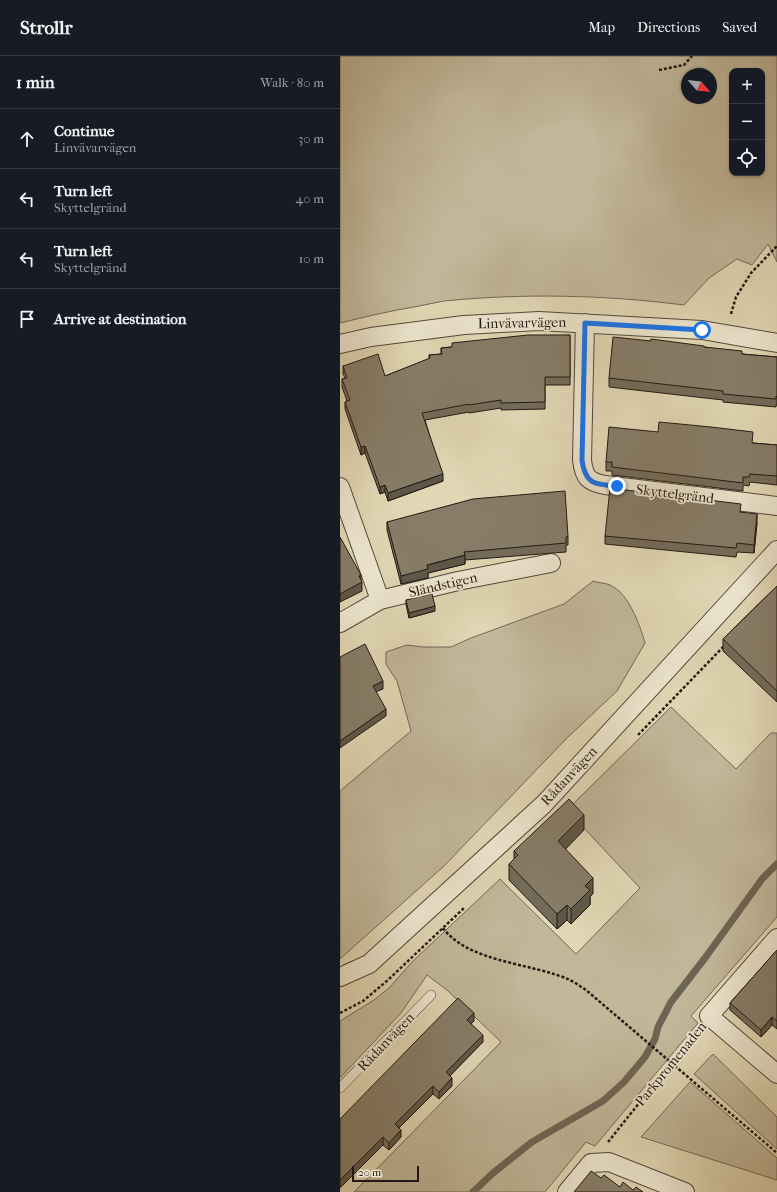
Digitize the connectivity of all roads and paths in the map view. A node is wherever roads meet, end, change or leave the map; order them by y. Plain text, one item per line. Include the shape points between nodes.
1 (692, 56) edge
2 (659, 70) dead end
3 (777, 246) edge
4 (730, 317) dead end
5 (585, 323) junction
6 (777, 343) edge
7 (340, 344) edge
8 (340, 487) edge
9 (777, 506) edge
10 (777, 550) edge
11 (551, 563) dead end
12 (380, 600) junction
13 (340, 623) edge
14 (443, 928) dead end
15 (777, 938) edge
16 (340, 977) edge
17 (431, 995) dead end
18 (709, 1016) junction
19 (672, 1063) junction
20 (777, 1074) edge
21 (340, 1088) edge
22 (777, 1153) edge
23 (591, 1163) junction
24 (567, 1192) edge
25 (685, 1192) edge

1 - 2 path via 684,65
3 - 4 path via 751,274 736,297
5 - 6 street, Linvävarvägen via 702,330
5 - 7 street, Linvävarvägen via 539,321 464,325 371,337
5 - 9 street, Skyttelgränd via 582,460 587,478 595,484
8 - 12 street
10 - 16 street, Rådanvägen via 544,804 369,964
11 - 12 street, Sländstigen via 458,581
12 - 13 street, Sländstigen
14 - 19 path via 461,944 483,954 571,980
15 - 18 street, Parkpromenaden
17 - 21 lane, Rådanvägen
18 - 19 path, Parkpromenaden
18 - 20 street
19 - 22 path
19 - 23 path, Parkpromenaden
23 - 24 street
23 - 25 street via 609,1162

